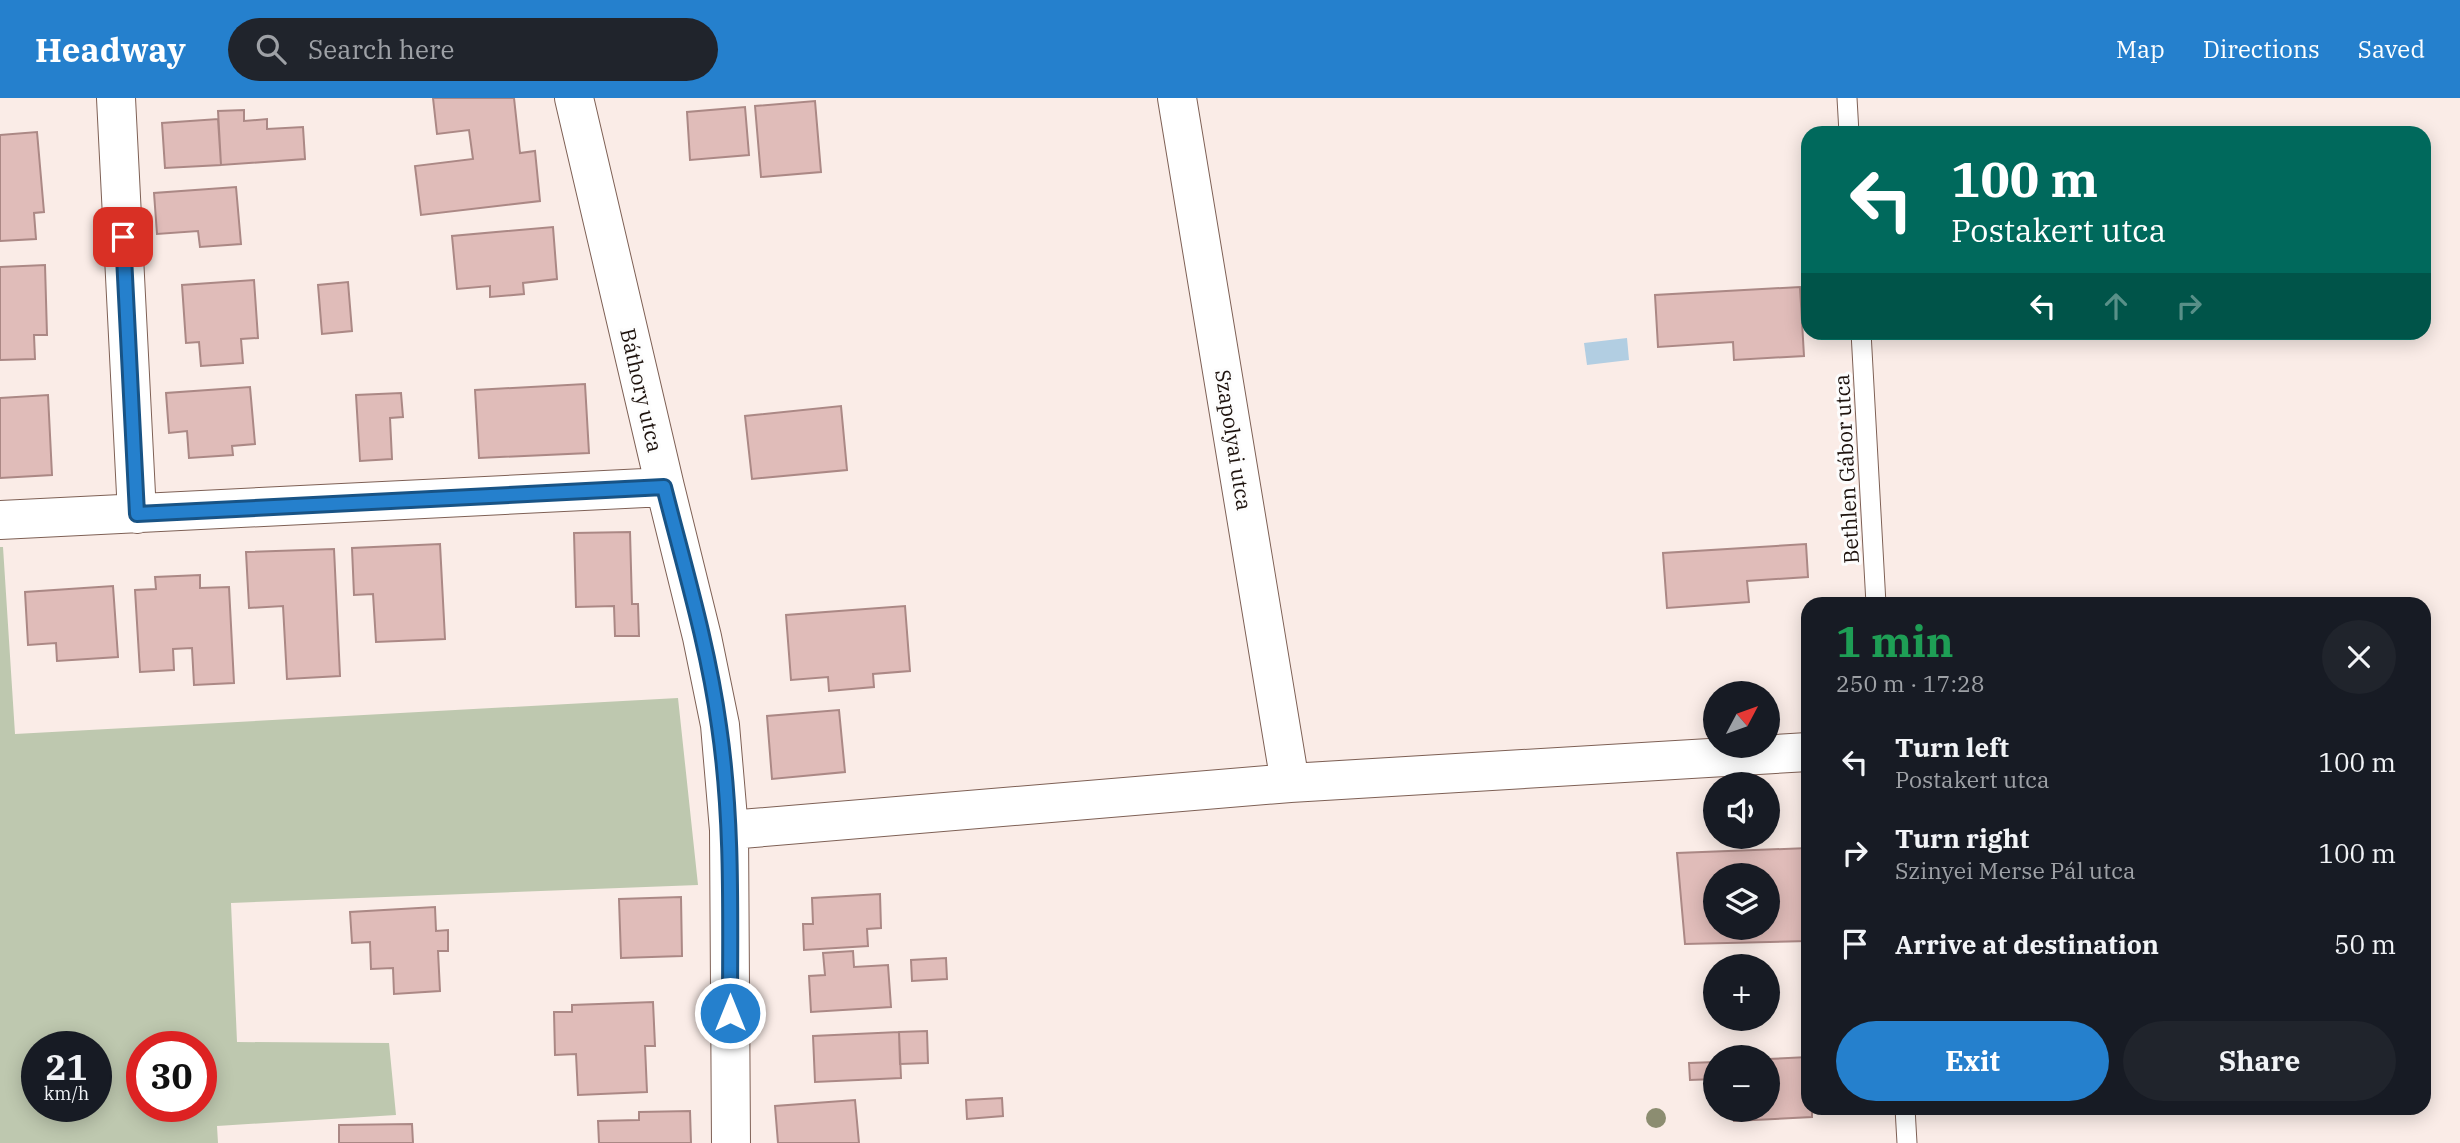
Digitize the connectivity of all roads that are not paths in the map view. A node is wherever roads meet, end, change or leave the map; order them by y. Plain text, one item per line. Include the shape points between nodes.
1 (116, 98) edge
2 (574, 98) edge
3 (1177, 98) edge
4 (1847, 98) edge
5 (1849, 126) edge
6 (1861, 340) edge
7 (664, 487) junction
8 (137, 514) junction
9 (0, 520) edge
10 (1876, 597) edge
11 (1801, 752) edge
12 (1290, 783) junction
13 (730, 830) junction
14 (1905, 1115) edge
15 (731, 1143) edge
16 (1906, 1143) edge

1 - 8 street
2 - 7 street, Báthory utca
3 - 12 street, Szapolyai utca
4 - 5 lane
6 - 10 lane, Bethlen Gábor utca
7 - 8 street
7 - 13 street, Báthory utca via 719,725
8 - 9 street
11 - 12 street
12 - 13 street
13 - 15 street, Báthory utca
14 - 16 lane

